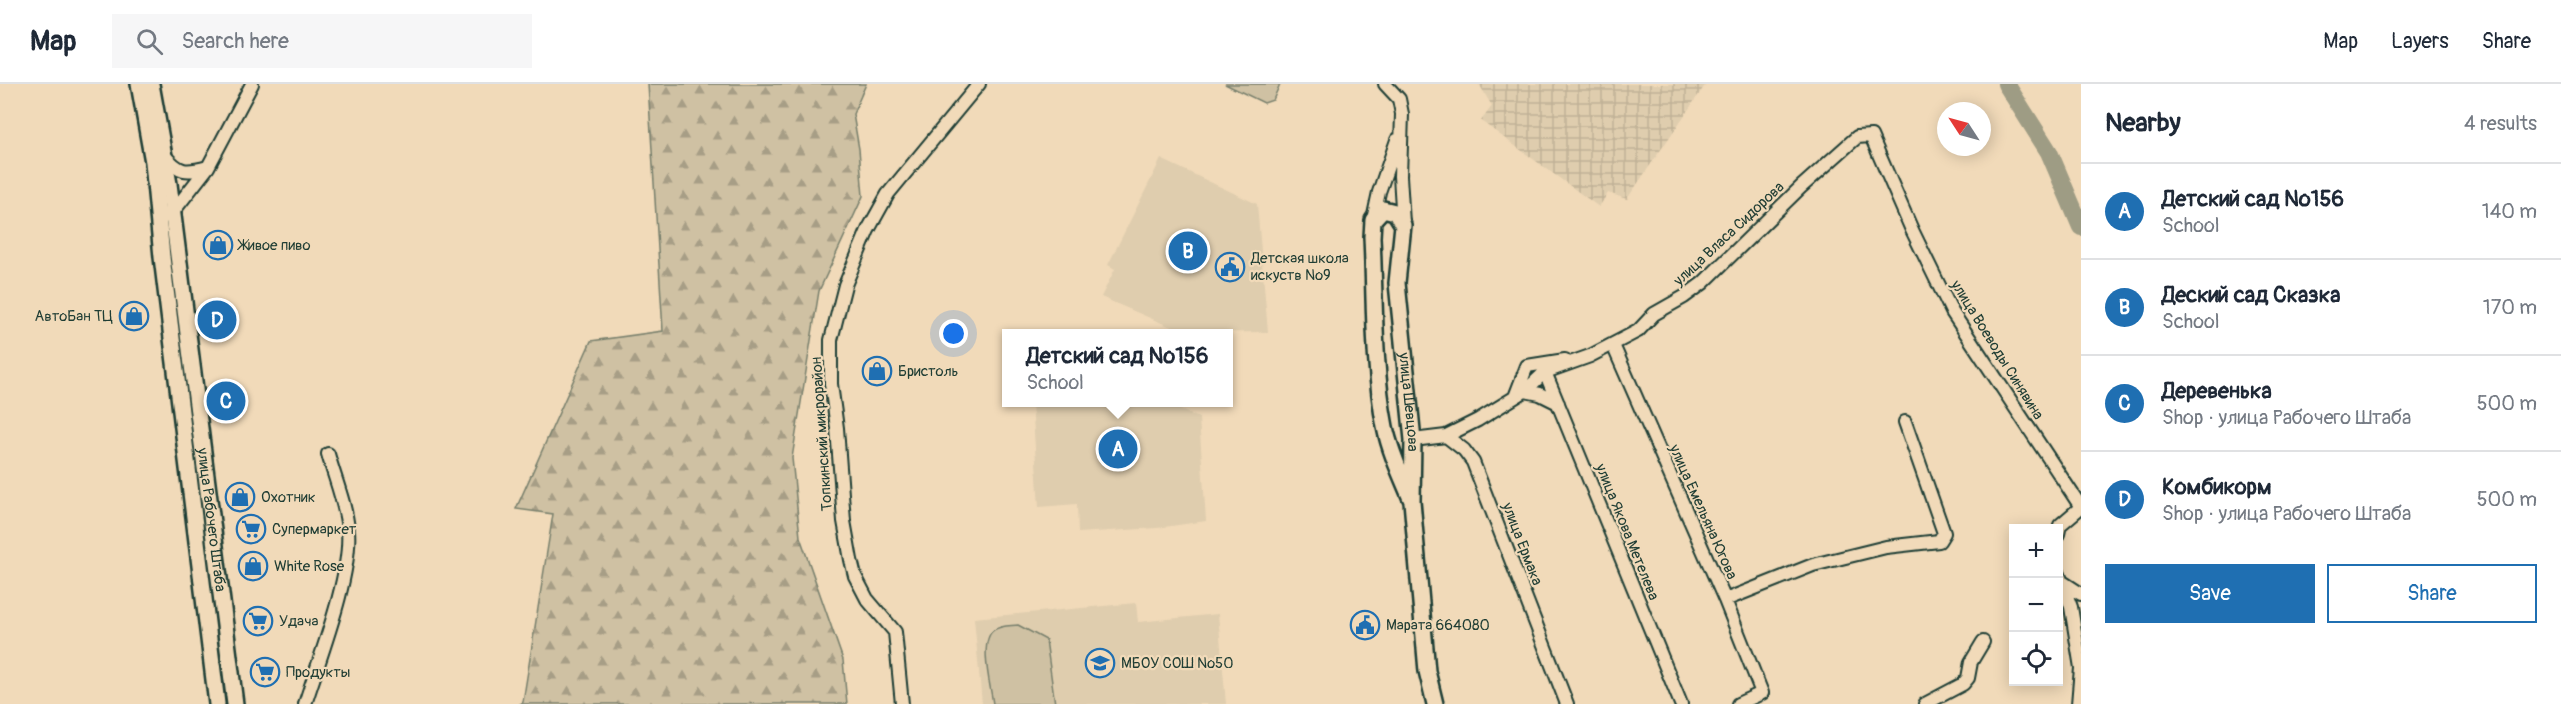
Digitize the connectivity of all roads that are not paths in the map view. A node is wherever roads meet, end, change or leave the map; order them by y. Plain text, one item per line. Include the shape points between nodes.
1 (139, 84) edge
2 (152, 84) edge
3 (252, 84) edge
4 (979, 84) edge
5 (1385, 84) edge
6 (1400, 130) junction
7 (1871, 135) joint
8 (164, 155) junction
9 (208, 167) junction
10 (157, 196) junction
11 (172, 213) junction
12 (1373, 220) junction
13 (1403, 225) junction
14 (159, 228) junction
15 (1613, 345) junction
16 (1590, 356) junction
17 (1545, 372) junction
18 (1520, 394) junction
19 (1558, 403) junction
20 (1905, 422) dead end
21 (1446, 436) junction
22 (1413, 440) junction
23 (328, 454) dead end
24 (1412, 501) junction
25 (2081, 507) edge
26 (2061, 524) edge
27 (2061, 578) edge
28 (2062, 578) edge
29 (2081, 594) edge
30 (1725, 600) junction
31 (1983, 642) dead end
32 (217, 704) edge
33 (235, 704) edge
34 (304, 704) edge
35 (902, 704) edge
36 (1435, 704) edge
37 (1567, 704) edge
38 (1681, 704) edge
39 (1738, 704) edge
40 (1925, 704) edge
41 (2078, 704) edge

1 - 10 main road, улица Рабочего Штаба
2 - 8 main road, улица Рабочего Штаба
3 - 9 street
4 - 35 street, Топкинский микрорайон via 888,194 845,285 831,340 831,384 851,560 867,599 896,632
5 - 6 street, улица Шевцова via 1399,99
6 - 12 street
6 - 13 street, улица Шевцова
7 - 15 street, улица Власа Сидорова via 1857,138 1833,158 1703,283
7 - 25 street, улица Воеводы Синявина via 1911,230 1952,312
8 - 9 street via 175,168 186,172
8 - 11 main road, улица Рабочего Штаба
9 - 11 street
10 - 11 street
10 - 14 main road, улица Рабочего Штаба
11 - 14 street
11 - 33 main road, улица Рабочего Штаба
12 - 13 main road via 1383,209 1389,209
12 - 24 main road via 1385,426
13 - 22 main road, улица Шевцова via 1397,284
14 - 32 main road, улица Рабочего Штаба
15 - 16 street, улица Власа Сидорова
15 - 30 street, улица Емельяна Югова
16 - 17 street, улица Власа Сидорова
16 - 18 street via 1527,366
17 - 18 street, улица Власа Сидорова
17 - 19 street, улица Якова Метелева
18 - 19 street via 1540,394
18 - 21 street, улица Власа Сидорова
19 - 38 street, улица Якова Метелева
20 - 30 street via 1944,533 1939,541 1886,547 1813,565
21 - 22 street
21 - 37 street, улица Ермака via 1473,462
22 - 24 main road, улица Шевцова
23 - 34 street via 348,531 345,563
24 - 36 main road, улица Шевцова via 1427,671
25 - 26 street
27 - 41 street via 2071,607 2081,668
28 - 29 street
30 - 39 street, улица Емельяна Югова via 1762,693
31 - 40 street via 1963,684

